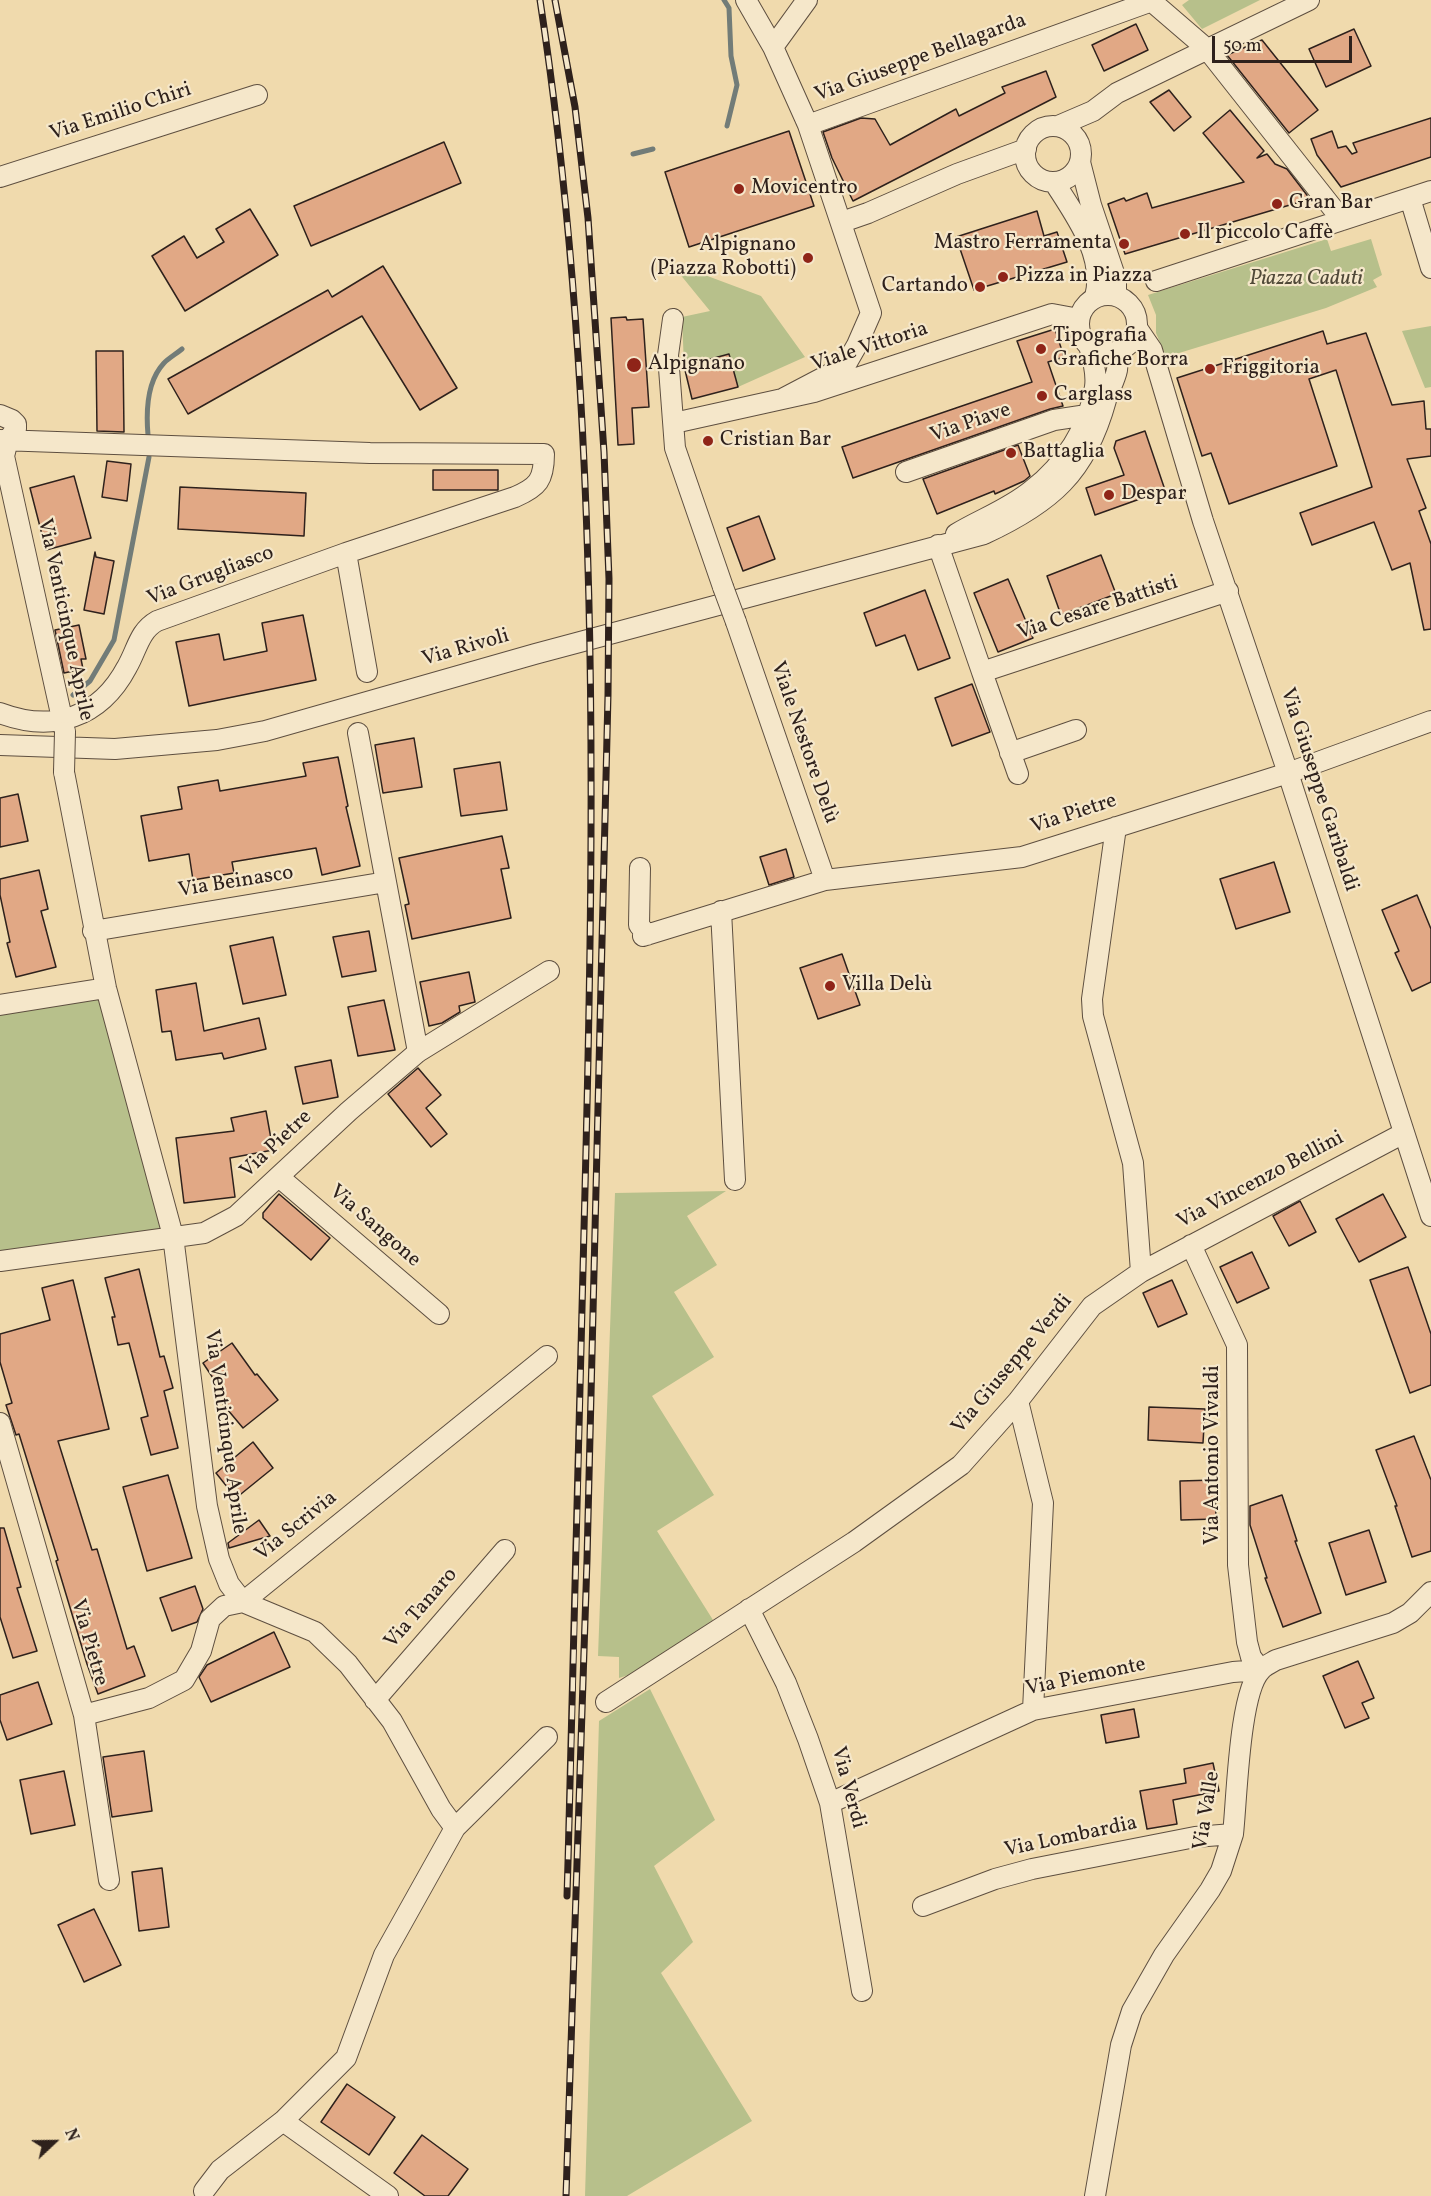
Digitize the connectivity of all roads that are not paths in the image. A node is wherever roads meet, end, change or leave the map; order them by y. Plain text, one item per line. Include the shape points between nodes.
1 (746, 0) edge
2 (807, 0) edge
3 (1309, 0) edge
4 (1151, 1) edge
5 (773, 47) junction
6 (1208, 49) junction
7 (256, 95) dead end
8 (1093, 111) junction
9 (808, 125) junction
10 (1058, 126) junction
11 (1026, 149) junction
12 (1080, 152) junction
13 (0, 177) edge
14 (1054, 182) junction
15 (1431, 191) edge
16 (1410, 198) junction
17 (1342, 220) junction
18 (842, 222) junction
19 (1431, 268) edge
20 (1155, 281) dead end
21 (1116, 296) junction
22 (1095, 297) junction
23 (673, 319) dead end
24 (1079, 319) junction
25 (1128, 341) junction
26 (857, 345) junction
27 (1089, 346) junction
28 (883, 368) junction
29 (784, 398) junction
30 (0, 414) edge
31 (1087, 415) junction
32 (674, 423) junction
33 (4, 440) edge
34 (906, 472) dead end
35 (938, 545) junction
36 (346, 553) junction
37 (1228, 591) junction
38 (368, 672) dead end
39 (982, 672) junction
40 (0, 713) edge
41 (1431, 721) edge
42 (64, 726) junction
43 (1076, 730) dead end
44 (358, 733) dead end
45 (0, 745) edge
46 (1010, 753) junction
47 (1288, 773) junction
48 (1018, 774) dead end
49 (1116, 827) junction
50 (640, 868) dead end
51 (825, 880) junction
52 (386, 882) junction
53 (721, 911) junction
54 (93, 931) junction
55 (549, 971) dead end
56 (106, 988) junction
57 (0, 1005) edge
58 (418, 1052) junction
59 (1404, 1133) junction
60 (279, 1177) junction
61 (735, 1180) dead end
62 (1431, 1216) edge
63 (173, 1236) junction
64 (1191, 1245) junction
65 (0, 1261) edge
66 (1141, 1272) junction
67 (439, 1314) dead end
68 (547, 1356) dead end
69 (1018, 1401) junction
70 (0, 1423) edge
71 (505, 1550) dead end
72 (1431, 1592) edge
73 (243, 1602) junction
74 (749, 1609) junction
75 (1261, 1670) junction
76 (375, 1700) junction
77 (606, 1702) dead end
78 (1033, 1710) junction
79 (84, 1715) junction
80 (547, 1737) dead end
81 (830, 1803) junction
82 (456, 1828) junction
83 (1233, 1834) junction
84 (109, 1880) dead end
85 (923, 1906) dead end
86 (862, 1992) dead end
87 (283, 2121) junction
88 (204, 2191) dead end
89 (388, 2196) edge
90 (1095, 2196) edge

1 - 5 street
2 - 5 street
3 - 6 street
4 - 6 street
4 - 9 street, Via Giuseppe Bellagarda
5 - 9 street
6 - 8 street via 1117,93
6 - 17 street
7 - 13 street, Via Emilio Chiri
8 - 10 street
8 - 12 street
9 - 18 street
10 - 11 street via 1035,133
10 - 12 street via 1068,130
11 - 14 street via 1030,170 1037,177
11 - 18 street
12 - 14 street via 1072,175
12 - 21 street via 1091,205 1116,279
14 - 22 street via 1074,213 1097,264
15 - 16 street
16 - 17 street
16 - 19 street
17 - 20 street
18 - 26 street via 871,313
21 - 22 street
21 - 25 street via 1131,306 1137,320
22 - 24 street via 1083,307
23 - 32 street via 669,355
24 - 27 street via 1080,332
24 - 28 street, Viale Vittoria via 1052,314
25 - 27 street via 1103,352
25 - 35 street, Via Rivoli via 1098,428 1085,456 1066,480 1041,504 1015,520 984,534
25 - 37 street, Via Giuseppe Garibaldi via 1161,380
26 - 28 street
26 - 29 street via 845,366
27 - 31 street, Via Rivoli via 1095,386
28 - 29 street, Viale Vittoria
29 - 32 street, Viale Vittoria
30 - 33 street via 16,424
31 - 34 street, Via Piave via 1054,420
31 - 35 street, Via Rivoli via 1070,450 1031,491
32 - 51 street, Viale Nestore Delù, bridge via 675,448
33 - 36 street, Via Grugliasco via 370,453 544,454 544,472 538,483 515,497
33 - 42 street, Via Venticinque Aprile via 4,456
35 - 39 street
35 - 45 street, Via Rivoli via 265,731 216,740 115,749
36 - 38 street
36 - 42 street, Via Grugliasco via 148,626 112,688
37 - 39 street, Via Cesare Battisti
37 - 47 street, Via Giuseppe Garibaldi
39 - 46 street
40 - 42 street
41 - 47 street, Via Pietre
42 - 54 street, Via Venticinque Aprile, bridge via 64,772
43 - 46 street
44 - 52 street
46 - 48 street
47 - 49 street, Via Pietre
47 - 59 street, Via Giuseppe Garibaldi
49 - 51 street, Via Pietre via 1022,857
49 - 66 street via 1093,1007 1133,1163
50 - 53 street, Via Pietre via 639,925 645,935
51 - 53 street, Via Pietre
52 - 54 street, Via Beinasco
52 - 58 street
53 - 61 street
54 - 56 street, Via Venticinque Aprile
55 - 58 street, Via Pietre
56 - 57 street
56 - 63 street, Via Venticinque Aprile
58 - 60 street, Via Pietre
59 - 62 street, Via Giuseppe Garibaldi
59 - 64 street, Via Vincenzo Bellini
60 - 63 street, Via Pietre via 236,1216 204,1233
60 - 67 street, Via Sangone
63 - 65 street, Via Pietre
63 - 73 street, Via Venticinque Aprile via 207,1506 219,1559 229,1584
64 - 66 street, Via Vincenzo Bellini
64 - 75 street, Via Antonio Vivaldi via 1237,1345 1238,1565 1247,1642 1251,1657
66 - 69 street, Via Giuseppe Verdi via 1092,1306
68 - 73 street, Via Scrivia
69 - 74 street, Via Giuseppe Verdi via 961,1465 854,1542
69 - 78 street via 1043,1503
70 - 79 street, Via Pietre
71 - 76 street, Via Tanaro
72 - 75 street via 1410,1613 1392,1623 1276,1660
73 - 76 street via 315,1632
73 - 79 street, Via Scrivia via 224,1606 210,1619 201,1651 184,1680 149,1698
74 - 77 street, Via Giuseppe Verdi
74 - 81 street, Via Verdi via 786,1683
75 - 78 street, Via Piemonte
75 - 83 street, Via Valle via 1245,1707
76 - 82 street
78 - 81 street, Via Piemonte
79 - 84 street, Via Pietre
80 - 82 street
81 - 86 street, Via Verdi
82 - 87 street via 384,1955 346,2058
83 - 85 street, Via Lombardia via 1195,1837 1032,1869
83 - 90 street, Via Valle via 1225,1862 1210,1890 1164,1955 1132,2011 1121,2045
87 - 88 street via 220,2170
87 - 89 street

